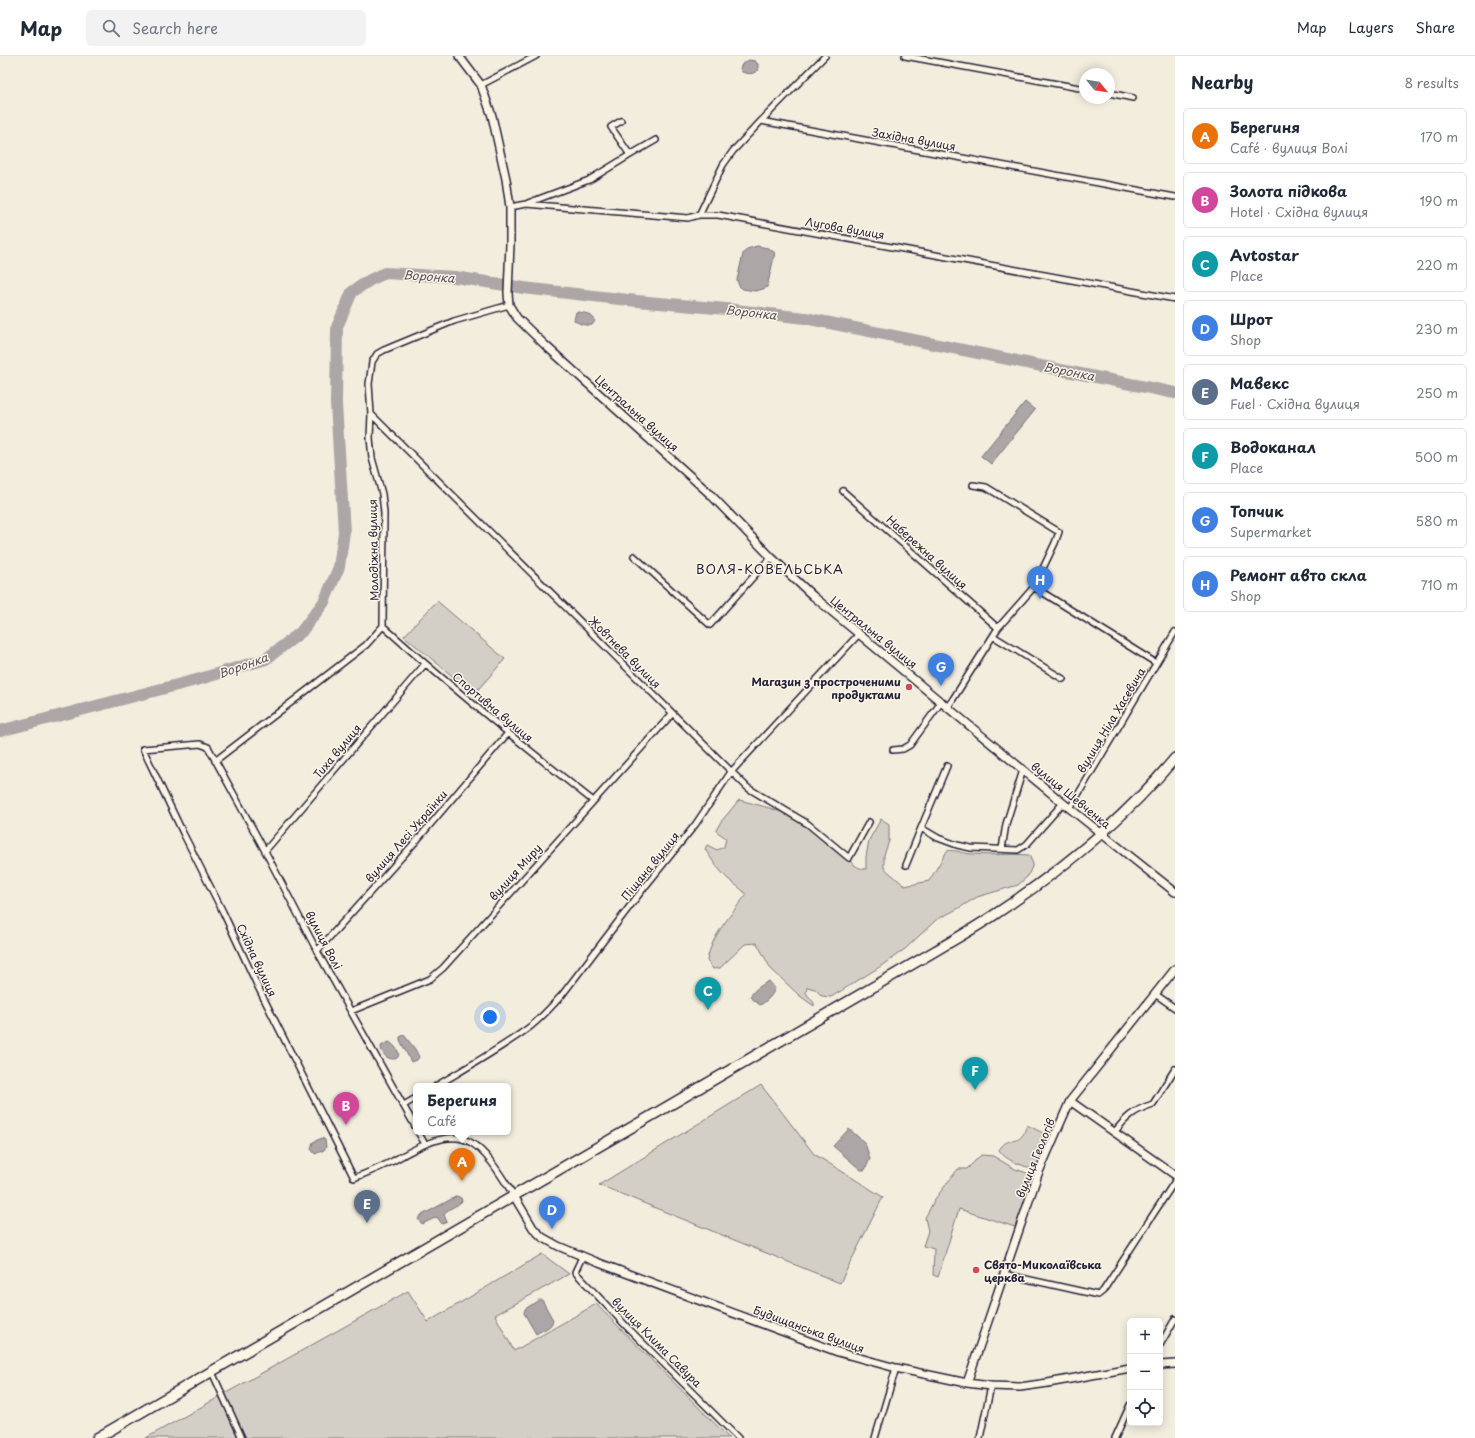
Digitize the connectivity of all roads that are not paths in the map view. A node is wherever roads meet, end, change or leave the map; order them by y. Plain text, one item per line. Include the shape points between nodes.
1 (458, 56) edge
2 (536, 56) edge
3 (825, 56) edge
4 (905, 56) edge
5 (481, 85) junction
6 (1079, 88) edge
7 (1115, 94) edge
8 (1133, 98) dead end
9 (620, 121) dead end
10 (761, 121) junction
11 (656, 140) dead end
12 (630, 155) junction
13 (1175, 197) edge
14 (526, 204) junction
15 (510, 208) junction
16 (699, 215) junction
17 (1175, 299) edge
18 (509, 305) junction
19 (371, 414) junction
20 (973, 485) dead end
21 (843, 491) dead end
22 (634, 556) dead end
23 (770, 557) junction
24 (1034, 587) junction
25 (383, 626) junction
26 (998, 628) junction
27 (1175, 632) edge
28 (859, 634) junction
29 (993, 636) junction
30 (1156, 663) junction
31 (425, 664) junction
32 (1063, 679) dead end
33 (942, 701) junction
34 (948, 707) junction
35 (672, 714) junction
36 (508, 733) junction
37 (143, 749) joint
38 (893, 750) dead end
39 (1175, 758) edge
40 (215, 761) junction
41 (947, 766) dead end
42 (1023, 770) junction
43 (731, 772) junction
44 (592, 800) junction
45 (1063, 803) junction
46 (1070, 808) junction
47 (869, 822) dead end
48 (921, 828) junction
49 (1101, 833) junction
50 (1002, 849) junction
51 (265, 851) junction
52 (906, 865) dead end
53 (1175, 892) edge
54 (317, 951) junction
55 (1175, 969) edge
56 (1155, 994) junction
57 (1175, 1008) edge
58 (351, 1011) junction
59 (1175, 1068) edge
60 (441, 1083) edge
61 (413, 1100) edge
62 (1070, 1101) junction
63 (404, 1105) junction
64 (413, 1122) edge
65 (1114, 1133) junction
66 (420, 1135) edge
67 (425, 1144) junction
68 (1175, 1175) edge
69 (1175, 1181) edge
70 (514, 1196) junction
71 (582, 1257) junction
72 (1004, 1274) junction
73 (1175, 1319) edge
74 (1163, 1340) edge
75 (1175, 1364) edge
76 (1163, 1365) edge
77 (896, 1368) junction
78 (1127, 1369) edge
79 (212, 1372) junction
80 (967, 1383) junction
81 (991, 1386) junction
82 (1127, 1412) edge
83 (97, 1438) edge
84 (242, 1438) edge
85 (738, 1438) edge
86 (875, 1438) edge
87 (980, 1438) edge
88 (1115, 1438) edge

1 - 5 street
2 - 5 street
3 - 10 street
4 - 6 street
5 - 15 street via 492,116
7 - 8 street
9 - 12 street via 611,127
10 - 13 street, Західна вулиця
10 - 16 street via 723,165
11 - 12 street
12 - 14 street via 589,180
14 - 15 street, Лугова вулиця
14 - 16 street, Лугова вулиця via 688,218
15 - 18 street
16 - 17 street, Лугова вулиця via 718,215
18 - 19 street, Молодіжна вулиця via 454,321 377,354 370,369
18 - 23 street, Центральна вулиця via 517,318 710,494
19 - 25 street, Молодіжна вулиця via 372,458 382,494 384,513
19 - 35 street, Жовтнева вулиця
20 - 24 street via 986,487 1059,532
21 - 26 street, Набережна вулиця
22 - 23 street via 710,625
23 - 28 street, Центральна вулиця
24 - 26 street
24 - 30 street, вулиця Ніла Хасевича
25 - 31 street, Спортивна вулиця
25 - 40 street via 366,645
26 - 29 street
27 - 30 street, вулиця Ніла Хасевича
28 - 33 street, Центральна вулиця
28 - 43 street, Піщана вулиця
29 - 32 street
29 - 34 street
30 - 46 street, вулиця Ніла Хасевича
31 - 36 street, Спортивна вулиця
31 - 51 street, Тиха вулиця
33 - 34 street, Центральна вулиця
33 - 38 street via 910,745
34 - 42 street, вулиця Шевченка
35 - 43 street, Жовтнева вулиця
35 - 44 street, вулиця Миру
36 - 44 street, Спортивна вулиця
36 - 54 street, вулиця Лесі Українки via 418,839
37 - 40 street, вулиця Волі via 200,744 208,747
37 - 67 street, Східна вулиця via 354,1178
39 - 49 highway
40 - 51 street, вулиця Волі
41 - 48 street
42 - 45 street, вулиця Шевченка
42 - 50 street via 1006,824
43 - 47 street, Жовтнева вулиця via 756,794 808,824 849,858
43 - 60 street, Піщана вулиця via 695,825 562,995 528,1028
44 - 58 street, вулиця Миру via 443,968 430,979
45 - 46 street, вулиця Шевченка
45 - 50 street via 1027,844 1018,850
46 - 49 street, вулиця Шевченка
48 - 50 street via 957,845
48 - 52 street
49 - 53 street, вулиця Шевченка
49 - 70 highway via 1054,872 996,914
51 - 54 street, вулиця Волі
54 - 58 street, вулиця Волі
55 - 56 street, вулиця Геологів
56 - 57 street
56 - 62 street, вулиця Геологів
58 - 63 street, вулиця Волі
59 - 65 street via 1153,1104 1138,1108 1125,1118
61 - 63 street
62 - 65 street
62 - 72 street, вулиця Геологів via 1038,1174
63 - 64 street, вулиця Волі
65 - 68 street
66 - 67 street
67 - 70 street via 458,1138 470,1142 498,1171
69 - 72 street via 1098,1295
70 - 71 street, Будищанська вулиця via 533,1228 542,1237
70 - 79 highway
71 - 77 street, Будищанська вулиця via 838,1352
71 - 85 street, вулиця Клима Савура via 575,1272
72 - 80 street, вулиця Геологів
73 - 74 street
75 - 76 street
77 - 80 street, Будищанська вулиця
77 - 86 street
78 - 81 street, Будищанська вулиця via 1020,1387
79 - 83 highway
79 - 84 street
80 - 81 street, Будищанська вулиця
81 - 87 street
82 - 88 street

